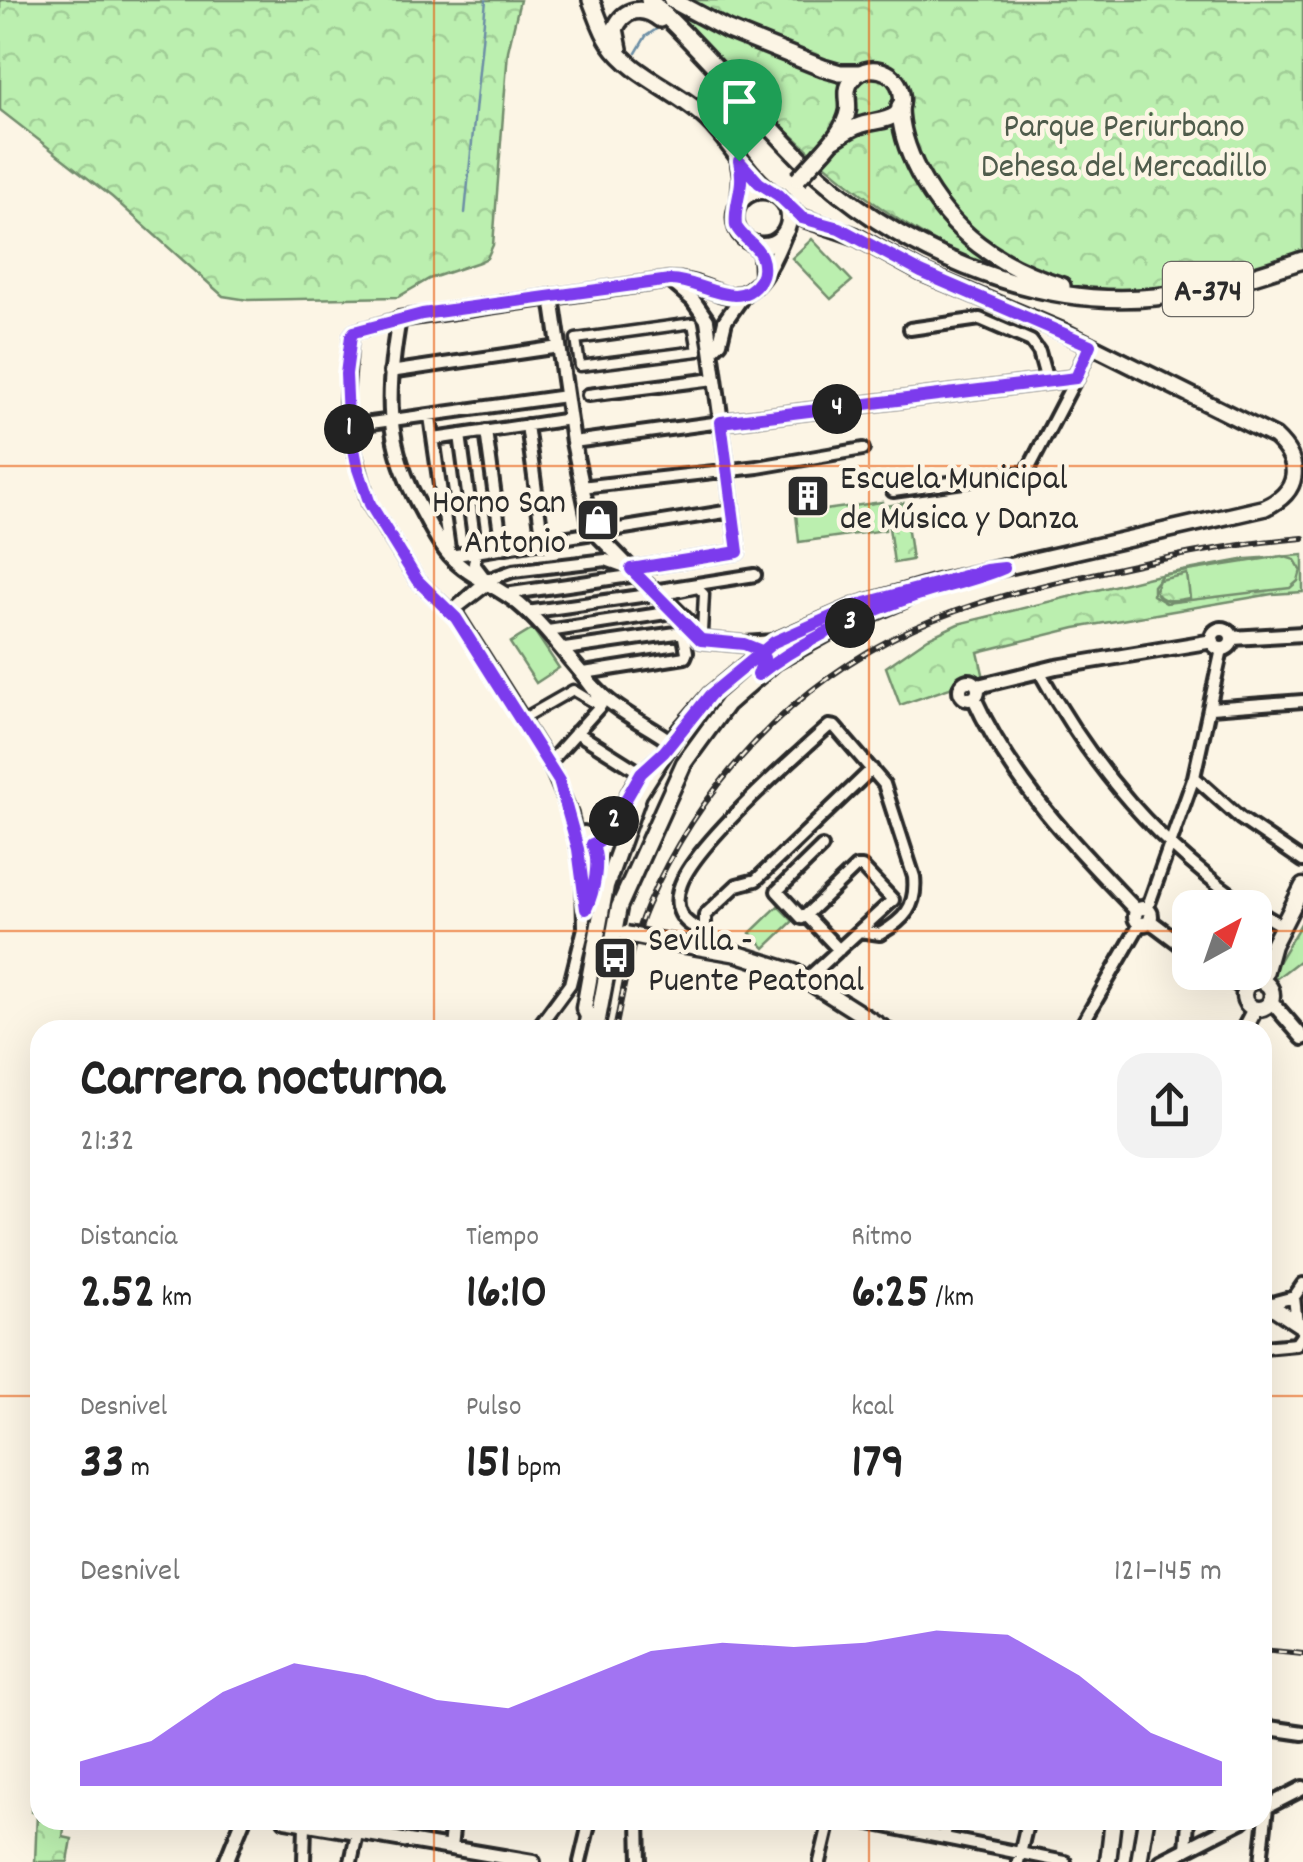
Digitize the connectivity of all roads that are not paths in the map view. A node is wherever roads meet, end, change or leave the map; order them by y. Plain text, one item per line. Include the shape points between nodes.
1 (591, 0) edge
2 (649, 0) edge
3 (672, 0) edge
4 (685, 35) junction
5 (623, 57) junction
6 (858, 74) junction
7 (900, 106) junction
8 (848, 107) junction
9 (865, 122) junction
10 (834, 140) junction
11 (739, 161) junction
12 (796, 181) junction
13 (770, 191) junction
14 (740, 201) junction
15 (788, 206) junction
16 (823, 224) junction
17 (786, 232) junction
18 (753, 244) junction
19 (1303, 260) edge
20 (762, 275) junction
21 (670, 280) junction
22 (744, 294) junction
23 (552, 296) junction
24 (1109, 298) junction
25 (399, 319) junction
26 (910, 329) dead end
27 (576, 339) joint
28 (1090, 345) junction
29 (559, 347) junction
30 (712, 350) junction
31 (390, 372) junction
32 (1076, 378) junction
33 (714, 379) junction
34 (1047, 380) junction
35 (588, 395) dead end
36 (566, 396) junction
37 (428, 418) junction
38 (570, 419) junction
39 (391, 422) junction
40 (721, 422) junction
41 (526, 425) junction
42 (349, 426) junction
43 (486, 431) junction
44 (460, 435) junction
45 (434, 439) junction
46 (573, 442) junction
47 (863, 449) dead end
48 (727, 468) junction
49 (581, 487) junction
50 (893, 491) dead end
51 (731, 512) junction
52 (594, 532) junction
53 (543, 542) junction
54 (502, 548) junction
55 (476, 552) junction
56 (450, 556) junction
57 (1004, 568) junction
58 (634, 572) junction
59 (755, 576) dead end
60 (487, 583) junction
61 (657, 593) junction
62 (505, 594) junction
63 (451, 612) junction
64 (527, 612) junction
65 (674, 612) junction
66 (685, 629) junction
67 (548, 631) junction
68 (1303, 634) edge
69 (774, 642) junction
70 (1222, 642) junction
71 (744, 644) junction
72 (565, 649) junction
73 (760, 653) junction
74 (1040, 671) junction
75 (584, 673) junction
76 (758, 675) junction
77 (710, 695) junction
78 (603, 696) junction
79 (1303, 701) edge
80 (725, 706) junction
81 (1211, 708) junction
82 (692, 716) junction
83 (708, 729) junction
84 (576, 732) junction
85 (668, 748) junction
86 (549, 763) junction
87 (872, 769) junction
88 (641, 773) junction
89 (1194, 777) junction
90 (571, 814) junction
91 (584, 832) junction
92 (606, 834) junction
93 (591, 844) junction
94 (1171, 846) junction
95 (822, 847) dead end
96 (579, 853) junction
97 (594, 858) junction
98 (1303, 861) edge
99 (1303, 886) edge
100 (1224, 890) edge
101 (586, 909) junction
102 (806, 914) junction
103 (1143, 916) junction
104 (1272, 920) edge
105 (1282, 926) junction
106 (705, 930) junction
107 (859, 932) junction
108 (620, 933) junction
109 (1172, 938) edge
110 (704, 947) junction
111 (1272, 949) edge
112 (838, 950) junction
113 (808, 978) junction
114 (1245, 990) edge
115 (1270, 990) edge
116 (1271, 1001) junction
117 (584, 1008) junction
118 (1255, 1009) junction
119 (543, 1020) edge
120 (579, 1020) edge
121 (587, 1020) edge
122 (598, 1020) edge
123 (865, 1020) edge
124 (1085, 1020) edge
125 (1249, 1020) edge
126 (1303, 1038) edge
127 (1303, 1284) edge
128 (1294, 1297) junction
129 (1272, 1301) edge
130 (1272, 1307) edge
131 (1301, 1328) edge
132 (1272, 1345) edge
133 (1272, 1729) edge
134 (1301, 1734) edge
135 (1303, 1780) edge
136 (1303, 1789) edge
137 (1272, 1804) edge
138 (239, 1830) edge
139 (298, 1830) edge
140 (357, 1830) edge
141 (371, 1830) edge
142 (451, 1830) edge
143 (588, 1830) edge
144 (640, 1830) edge
145 (828, 1830) edge
146 (907, 1830) edge
147 (946, 1830) edge
148 (1026, 1830) edge
149 (1112, 1830) edge
150 (1145, 1830) edge
151 (1187, 1830) edge
152 (1223, 1830) edge
153 (1263, 1830) edge
154 (944, 1837) junction
155 (1186, 1850) junction
156 (450, 1855) edge
157 (1019, 1858) edge
158 (226, 1862) edge
159 (304, 1862) edge
160 (351, 1862) edge
161 (533, 1862) edge
162 (580, 1862) edge
163 (640, 1862) edge
164 (820, 1862) edge
165 (1065, 1862) edge
166 (1108, 1862) edge
167 (1140, 1862) edge
168 (1161, 1862) edge
169 (1261, 1862) edge

1 - 5 main road
2 - 4 main road, A-374
3 - 6 main road via 728,30 840,74
4 - 5 main road via 646,10 630,12 615,29
4 - 24 main road, A-374 via 803,161 883,222 1014,284
5 - 11 main road via 712,123
6 - 7 main road via 875,69 892,75
6 - 8 main road via 848,88
7 - 9 main road via 890,119
7 - 24 main road via 913,162 947,218 1020,272
8 - 9 main road
8 - 10 main road
9 - 10 main road
10 - 12 main road, bridge
11 - 13 main road
11 - 14 main road
12 - 13 main road
12 - 15 main road
13 - 14 main road
13 - 15 main road
14 - 18 main road via 736,226
15 - 16 main road
15 - 17 main road
16 - 17 main road
16 - 28 main road
17 - 18 main road via 771,244
17 - 20 street
18 - 20 street
19 - 24 main road, A-374 via 1212,288
20 - 22 street
21 - 22 street
21 - 23 street
21 - 30 street via 704,314
22 - 30 street
23 - 25 street
23 - 29 street
25 - 31 street
25 - 42 street via 351,336
26 - 34 street via 980,319 1031,341
27 - 27 street via 580,366 698,351 694,323
28 - 32 street
28 - 57 main road via 1275,437 1293,458 1294,479 1264,508
29 - 31 street
29 - 36 street
30 - 33 street
31 - 39 street
32 - 34 street
32 - 50 street via 1028,472
33 - 35 street
33 - 40 street
34 - 40 street
36 - 37 street
36 - 38 street
37 - 37 street via 435,479 443,538 410,477 396,427
37 - 39 street
37 - 45 street
38 - 41 street
38 - 46 street
39 - 42 street
39 - 56 street via 408,487
40 - 46 street
40 - 48 street
41 - 43 street
41 - 53 street
42 - 63 street via 370,504 417,580
43 - 44 street
43 - 54 street
44 - 45 street
44 - 55 street
45 - 56 street
46 - 49 street
47 - 48 street
48 - 49 street
48 - 51 street
49 - 52 street
51 - 52 street
51 - 58 street via 738,552
52 - 53 street
52 - 58 street
53 - 54 street
54 - 55 street
55 - 56 street
55 - 60 street via 474,564
56 - 60 street
57 - 69 main road via 858,605
57 - 76 main road via 861,618
58 - 60 street via 606,560 513,571
58 - 61 street
58 - 62 street
59 - 61 street
60 - 60 street via 458,614 524,718 572,690 593,702 597,698 547,633
60 - 62 street
60 - 63 street
61 - 61 street via 691,622 702,632 704,594 698,588
61 - 64 street
61 - 65 street
62 - 64 street
63 - 86 street
64 - 67 street
65 - 66 street
65 - 67 street
66 - 71 street via 701,640
66 - 72 street
66 - 75 street via 685,657
67 - 72 street
68 - 70 street
69 - 71 street
69 - 73 main road
70 - 74 street
70 - 81 street
71 - 73 street
72 - 75 street
73 - 76 main road
73 - 77 main road
74 - 94 street via 1098,766
74 - 103 street via 976,692 1041,808
75 - 78 street
76 - 80 main road
77 - 80 main road via 714,709
77 - 82 main road
78 - 84 street
78 - 85 street
79 - 81 street
80 - 83 main road
81 - 89 street
82 - 83 main road via 704,714
82 - 85 main road
83 - 108 main road via 684,762 624,891
84 - 86 street
84 - 88 street
85 - 88 street
85 - 117 main road via 638,794 612,862
86 - 90 street
87 - 106 street via 756,880 737,884 705,916
87 - 106 street via 829,726 728,823 681,883 680,916
87 - 107 street via 888,796 916,890 910,912 892,927 880,934
88 - 92 street
89 - 94 street
89 - 98 street
90 - 91 street
90 - 96 street
91 - 92 street
91 - 93 street
92 - 93 street
93 - 96 street
93 - 97 street
94 - 100 street
94 - 103 street
95 - 102 street via 777,891 802,918
96 - 97 street via 586,861
96 - 101 street
97 - 101 street
99 - 105 main road
101 - 119 street via 577,966
102 - 107 street via 859,867 893,900
102 - 112 street
103 - 109 street
103 - 124 street
104 - 105 street
105 - 111 main road
106 - 110 street
107 - 112 street
108 - 110 main road, bridge
108 - 122 main road
110 - 113 main road
112 - 113 street
113 - 123 main road
114 - 118 main road
115 - 116 main road
116 - 118 main road
116 - 126 street
117 - 120 main road
117 - 121 main road
118 - 125 main road
127 - 128 street
128 - 129 street
128 - 131 street
130 - 131 main road
131 - 132 street via 1296,1344
133 - 134 street
135 - 136 street
136 - 137 street
138 - 158 street
139 - 159 street
140 - 160 street
141 - 156 street
142 - 156 street
143 - 162 street
144 - 163 street
145 - 164 street
146 - 154 street
147 - 154 street
148 - 157 street
149 - 166 main road
150 - 167 main road
151 - 155 street
152 - 155 street
153 - 169 street
154 - 157 street
155 - 168 street
156 - 161 street
157 - 165 street

